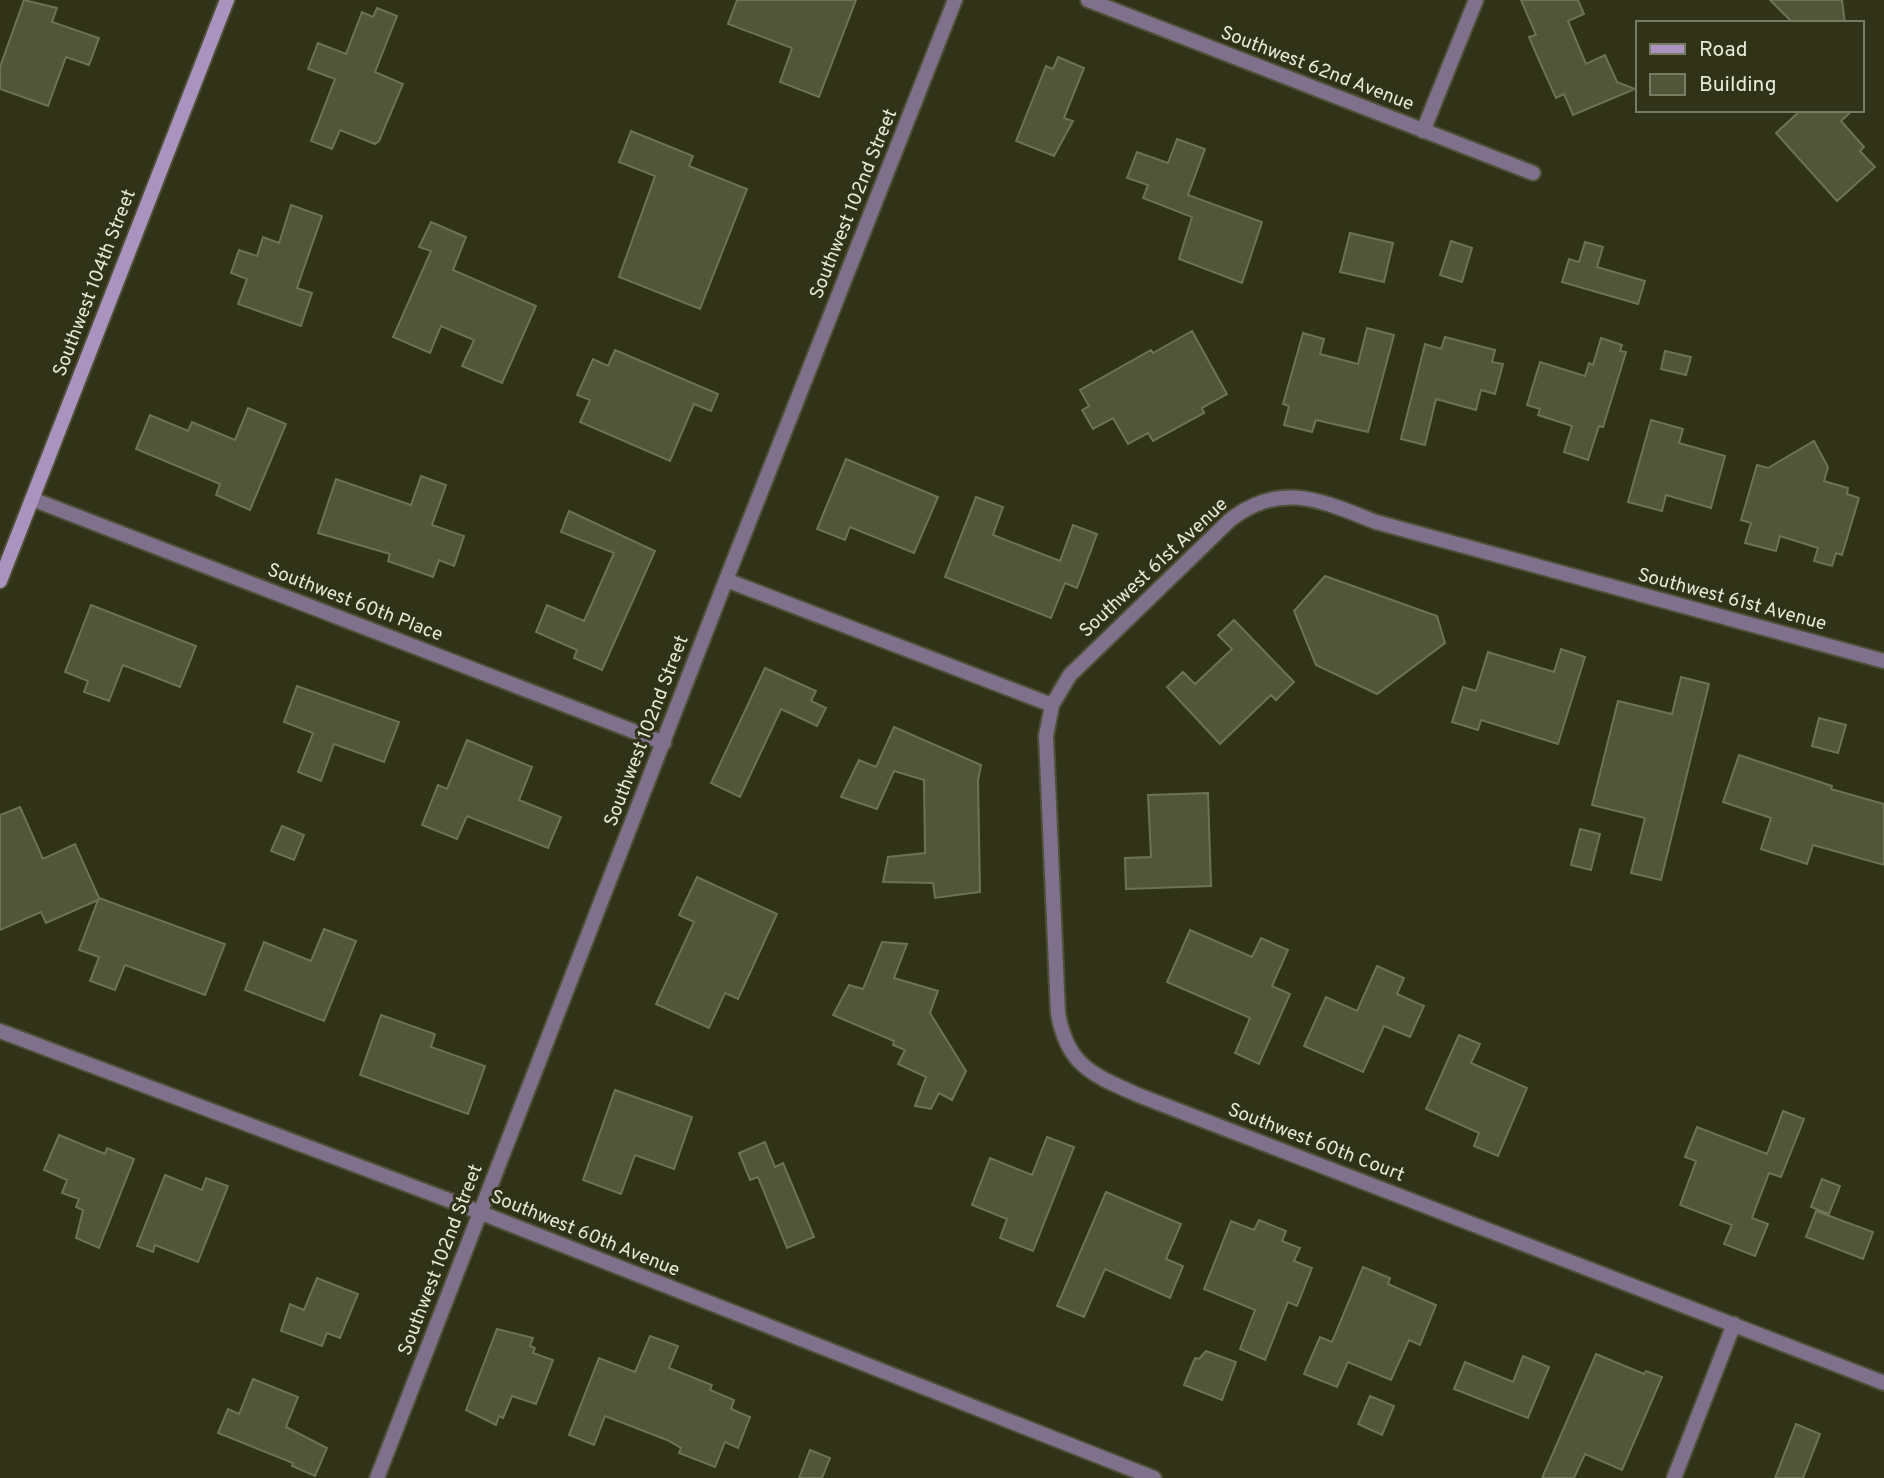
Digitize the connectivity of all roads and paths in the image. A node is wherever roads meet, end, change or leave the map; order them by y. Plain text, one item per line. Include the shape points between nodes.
1 (226, 0) edge
2 (955, 0) edge
3 (1088, 0) edge
4 (1476, 0) edge
5 (1423, 131) junction
6 (1533, 173) dead end
7 (32, 499) junction
8 (726, 580) junction
9 (0, 581) edge
10 (1884, 661) edge
11 (1052, 705) junction
12 (664, 744) junction
13 (0, 1031) edge
14 (480, 1213) junction
15 (1734, 1324) junction
16 (1884, 1383) edge
17 (377, 1478) edge
18 (1153, 1478) edge
19 (1674, 1478) edge

1 - 7 street, Southwest 104th Street
2 - 8 street, Southwest 102nd Street
3 - 5 street, Southwest 62nd Avenue
4 - 5 street
5 - 6 street, Southwest 62nd Avenue
7 - 9 street, Southwest 104th Street
7 - 12 street, Southwest 60th Place
8 - 11 street
8 - 12 street, Southwest 102nd Street
10 - 11 street, Southwest 61st Avenue via 1376,522 1327,503 1286,496 1245,509 1201,545 1070,674
11 - 15 street, Southwest 60th Court via 1046,752 1057,1001 1061,1033 1076,1060 1138,1095
12 - 14 street, Southwest 102nd Street
13 - 14 street, Southwest 60th Avenue
14 - 17 street, Southwest 102nd Street
14 - 18 street, Southwest 60th Avenue
15 - 16 street, Southwest 60th Court
15 - 19 street

